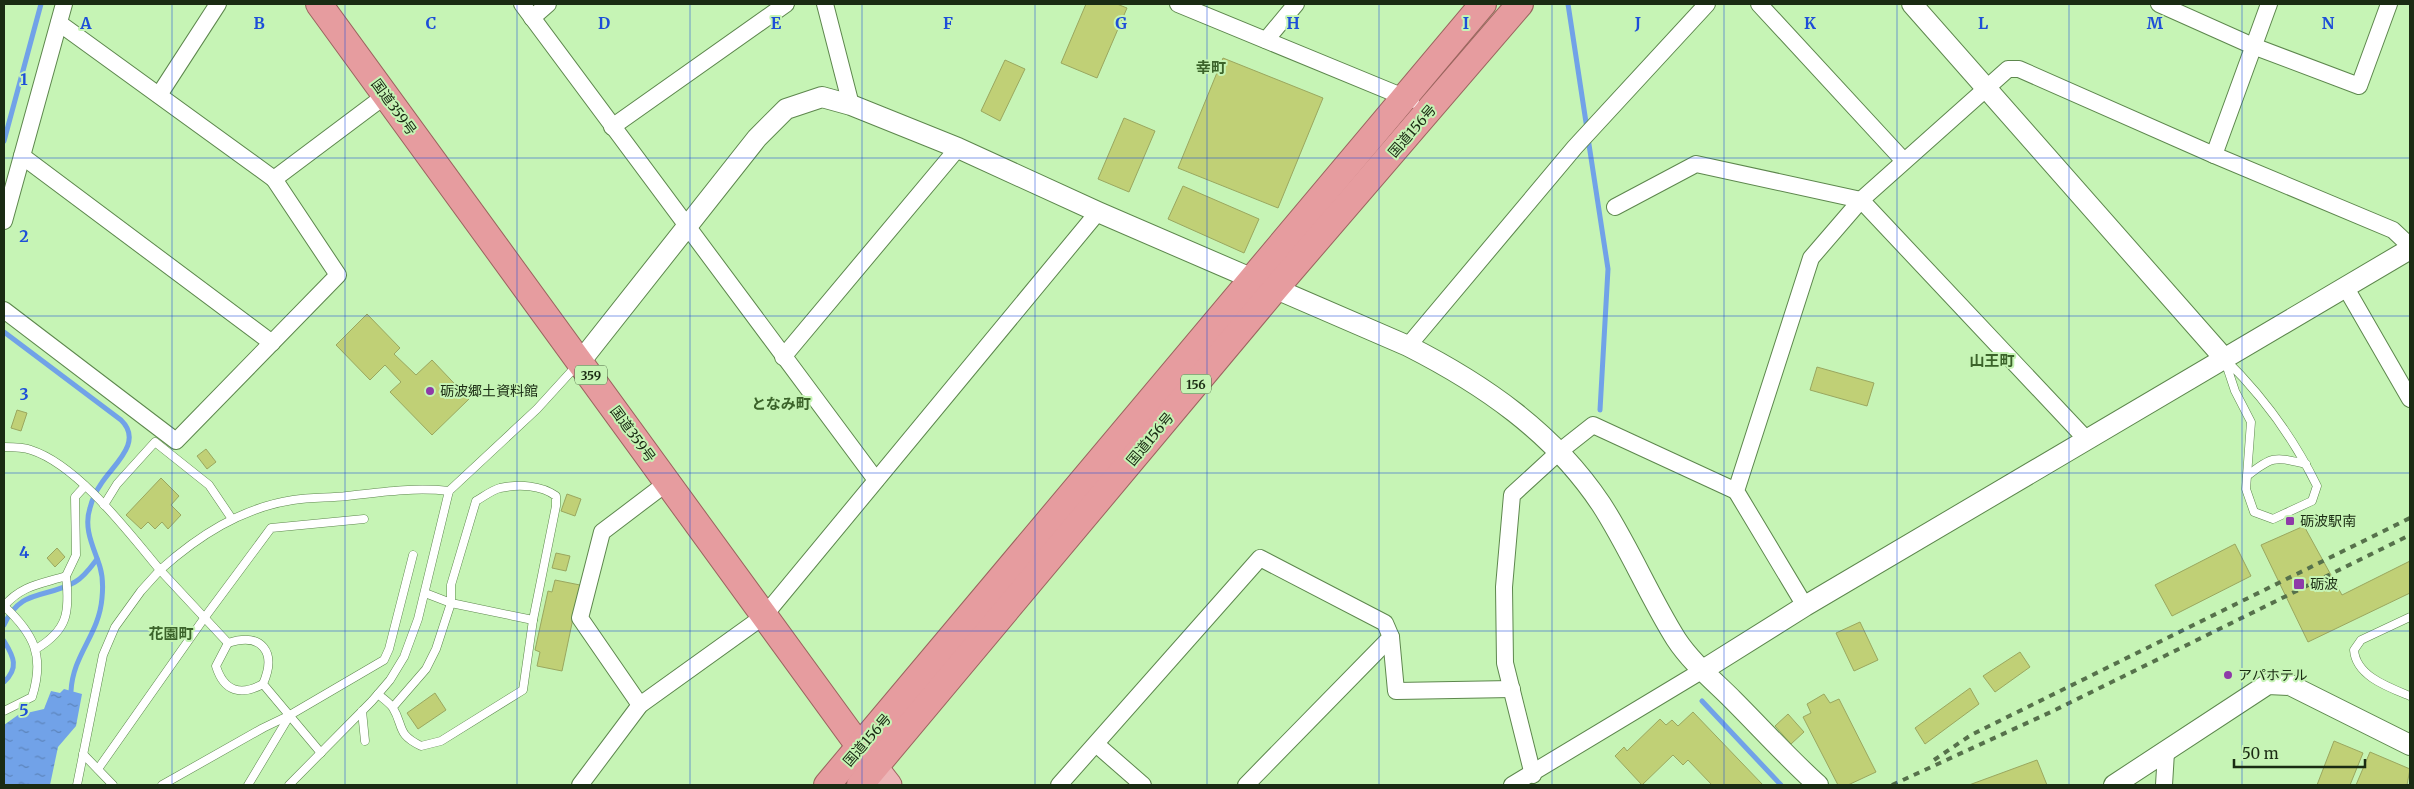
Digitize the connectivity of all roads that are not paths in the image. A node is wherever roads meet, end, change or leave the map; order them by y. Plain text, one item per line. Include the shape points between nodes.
1 (64, 4) edge
2 (218, 4) edge
3 (319, 4) edge
4 (522, 4) edge
5 (548, 4) edge
6 (786, 4) edge
7 (825, 4) edge
8 (1178, 4) edge
9 (1296, 4) edge
10 (1483, 4) edge
11 (1520, 4) edge
12 (1707, 4) edge
13 (1760, 4) edge
14 (1912, 4) edge
15 (2159, 4) edge
16 (2269, 4) edge
17 (2389, 4) edge
18 (532, 18) junction
19 (58, 22) junction
20 (1266, 40) junction
21 (2253, 46) junction
22 (1986, 88) junction
23 (159, 95) junction
24 (386, 95) junction
25 (1404, 97) junction
26 (851, 105) junction
27 (1431, 109) junction
28 (612, 126) junction
29 (958, 148) junction
30 (2214, 155) junction
31 (22, 156) junction
32 (1904, 161) junction
33 (274, 179) junction
34 (1861, 200) junction
35 (1615, 207) dead end
36 (1098, 212) junction
37 (4, 221) edge
38 (688, 227) junction
39 (2410, 247) edge
40 (1251, 279) junction
41 (2346, 288) junction
42 (1275, 289) junction
43 (4, 310) edge
44 (272, 343) junction
45 (1408, 346) junction
46 (783, 357) junction
47 (2224, 358) junction
48 (580, 362) junction
49 (2410, 399) edge
50 (2086, 439) junction
51 (4, 447) edge
52 (1560, 451) junction
53 (2306, 464) junction
54 (2247, 476) junction
55 (876, 480) junction
56 (668, 482) junction
57 (85, 486) junction
58 (449, 491) junction
59 (1736, 491) junction
60 (104, 506) junction
61 (232, 519) junction
62 (364, 519) dead end
63 (413, 555) dead end
64 (160, 570) junction
65 (66, 576) junction
66 (425, 593) junction
67 (451, 603) junction
68 (4, 606) edge
69 (1805, 606) junction
70 (764, 616) junction
71 (2410, 616) edge
72 (204, 617) junction
73 (533, 620) junction
74 (1391, 637) junction
75 (228, 644) junction
76 (36, 649) junction
77 (1703, 670) junction
78 (263, 684) junction
79 (1512, 690) junction
80 (378, 694) junction
81 (2410, 696) edge
82 (640, 705) junction
83 (393, 707) junction
84 (4, 710) edge
85 (362, 711) junction
86 (290, 715) junction
87 (365, 741) dead end
88 (1096, 744) junction
89 (2410, 744) edge
90 (2166, 752) junction
91 (321, 753) junction
92 (83, 754) junction
93 (98, 769) junction
94 (871, 772) edge
95 (1533, 775) junction
96 (77, 785) edge
97 (113, 785) edge
98 (162, 785) edge
99 (248, 785) edge
100 (289, 785) edge
101 (580, 785) edge
102 (827, 785) edge
103 (1059, 785) edge
104 (1143, 785) edge
105 (1246, 785) edge
106 (1512, 785) edge
107 (1818, 785) edge
108 (2114, 785) edge
109 (2164, 785) edge

1 - 19 street
2 - 23 street
3 - 24 highway, 国道359号 / 359
4 - 18 street
5 - 18 street
6 - 28 street
7 - 26 street
8 - 20 street
9 - 20 street
10 - 25 highway, 国道156号 / 156
11 - 27 highway, 国道156号 / 156
12 - 45 street via 1575,147
13 - 32 street
14 - 22 street
15 - 21 street
16 - 21 street
17 - 21 street via 2359,86
18 - 28 street
19 - 23 street
19 - 31 street
20 - 25 street
21 - 30 street
22 - 30 street via 2008,70 2019,69
22 - 32 street
22 - 47 street
23 - 33 street
24 - 33 street
24 - 48 highway, 国道359号 / 359
25 - 27 street
25 - 40 highway, 国道156号 / 156
26 - 29 street
26 - 38 street via 822,96 786,110 757,138
27 - 42 highway, 国道156号 / 156
28 - 38 street
29 - 36 street
29 - 46 street
30 - 39 street via 2393,230
31 - 37 street
31 - 44 street
32 - 34 street
33 - 44 street via 338,275
34 - 35 street via 1696,164
34 - 50 street
34 - 59 street via 1811,258
36 - 40 street
36 - 55 street
38 - 46 street
38 - 48 street
39 - 41 street
40 - 42 street
40 - 94 highway, 国道156号 / 156
41 - 47 street
41 - 49 street
42 - 45 street
42 - 94 highway, 国道156号 / 156
43 - 44 street via 176,441
45 - 52 street via 1453,369 1496,397
46 - 55 street
47 - 50 street
47 - 53 lane via 2249,382
47 - 54 lane via 2235,391 2251,422
48 - 56 highway, 国道359号 / 359
48 - 58 lane via 537,409
50 - 69 street
51 - 57 lane via 31,450
52 - 59 street via 1593,425
52 - 77 street via 1600,504 1677,641
52 - 79 street via 1512,495 1504,587 1506,663
53 - 54 lane via 2276,458
53 - 54 lane via 2318,486 2312,501 2273,519 2254,512 2246,489
55 - 70 street
56 - 70 highway, 国道359号 / 359
56 - 82 street via 602,532 580,618
57 - 60 lane
57 - 65 lane via 75,496 76,555
58 - 61 lane via 424,488 293,500
58 - 66 lane
59 - 69 street
60 - 61 lane via 117,484 154,442 208,485
60 - 64 lane
61 - 64 lane via 188,545
62 - 72 lane via 271,528
63 - 86 lane via 384,660
64 - 72 lane
64 - 92 lane via 115,627 103,655
65 - 68 lane via 31,585
65 - 76 lane via 68,598 65,617 57,634
66 - 67 lane
66 - 80 lane via 404,657
67 - 73 lane
67 - 73 lane via 451,585 476,501 498,488 545,488 556,496 556,506
67 - 83 lane via 426,669
68 - 76 lane via 25,626
69 - 77 street
70 - 82 street
70 - 94 highway, 国道359号 / 359
71 - 81 lane via 2361,640 2354,650 2362,672
72 - 75 lane
72 - 93 lane
73 - 83 lane via 524,690 441,741 421,746 412,742 400,728
74 - 79 street via 1396,691
74 - 88 street via 1385,622 1260,558
74 - 105 street
75 - 78 lane via 242,639 252,640 265,648 269,660
75 - 78 lane via 216,666 219,677 232,689 242,692
76 - 84 lane via 37,683 32,697
77 - 95 street
77 - 107 street
78 - 86 lane
79 - 95 street
80 - 83 lane
80 - 85 lane
82 - 101 street
85 - 87 lane
85 - 91 lane
86 - 91 lane
86 - 98 lane
86 - 99 lane
88 - 103 street
88 - 104 street
89 - 90 street via 2290,685 2268,684
90 - 108 street
90 - 109 street
91 - 100 lane
92 - 93 lane
92 - 96 lane
93 - 97 lane
94 - 102 highway, 国道156号 / 156
95 - 106 street

